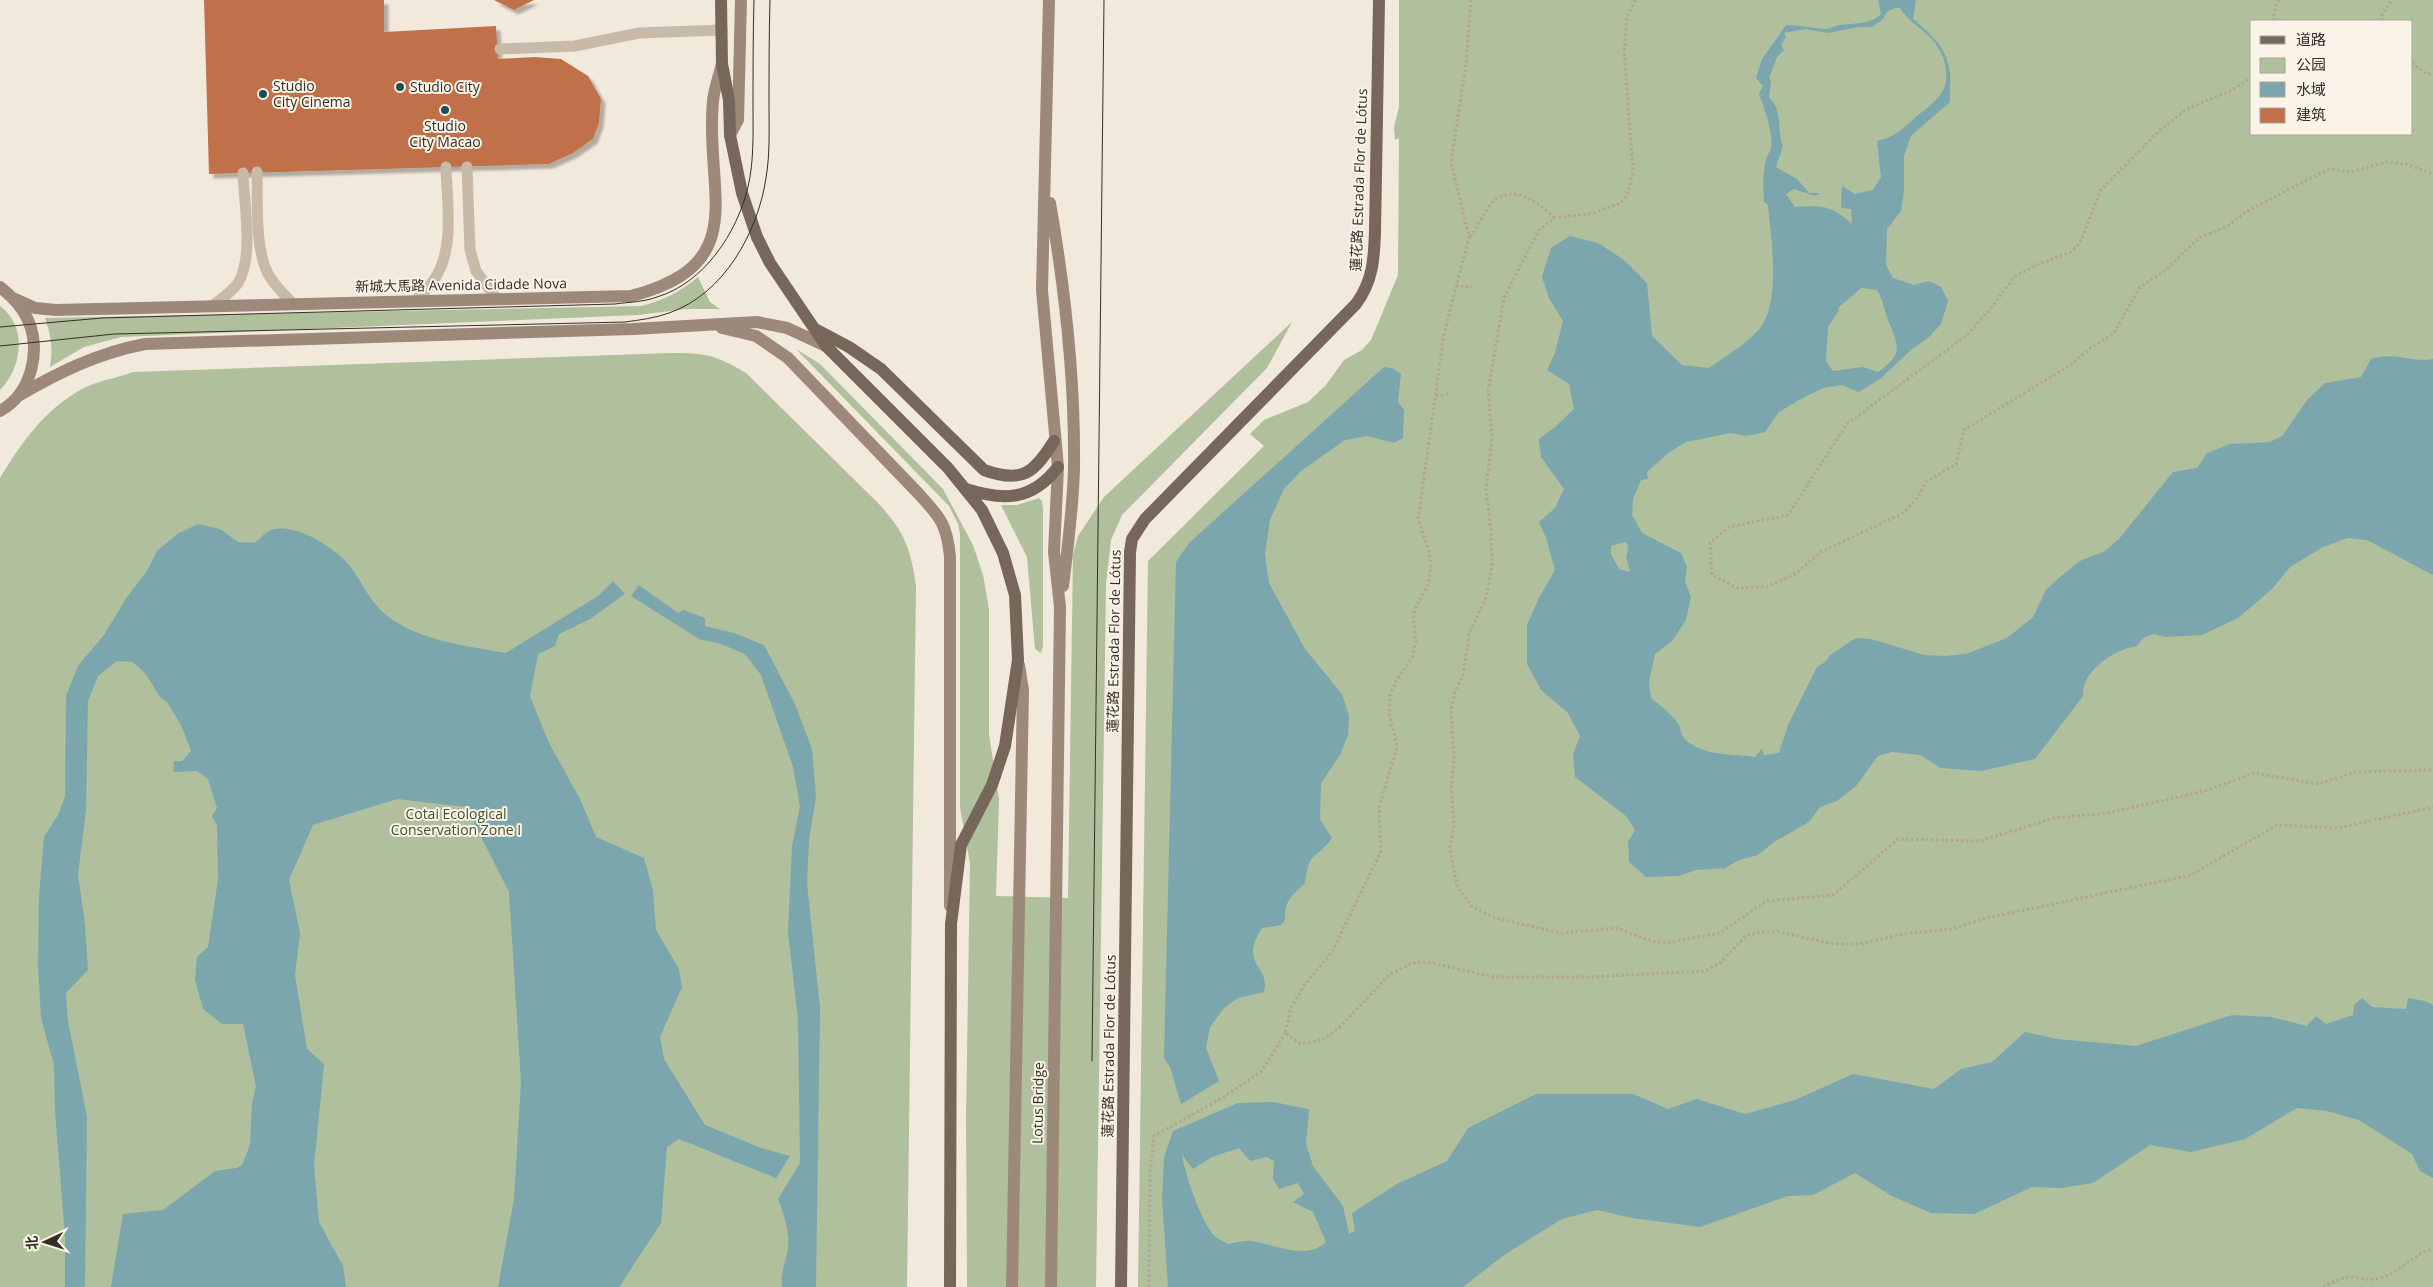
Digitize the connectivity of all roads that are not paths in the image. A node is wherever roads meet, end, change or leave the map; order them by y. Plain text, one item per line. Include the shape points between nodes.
1 (721, 0) edge
2 (741, 0) edge
3 (1049, 0) edge
4 (1379, 0) edge
5 (722, 30) junction
6 (500, 49) dead end
7 (722, 64) junction
8 (730, 136) junction
9 (467, 166) dead end
10 (446, 167) dead end
11 (257, 172) dead end
12 (243, 173) dead end
13 (1046, 176) junction
14 (0, 287) edge
15 (15, 299) junction
16 (497, 299) junction
17 (415, 301) junction
18 (293, 304) junction
19 (212, 306) junction
20 (685, 326) junction
21 (814, 328) junction
22 (826, 346) junction
23 (18, 396) junction
24 (2, 412) edge
25 (1054, 441) junction
26 (1058, 467) junction
27 (966, 489) junction
28 (1060, 607) junction
29 (1018, 660) junction
30 (950, 924) junction
31 (950, 1287) edge
32 (1012, 1287) edge
33 (1051, 1287) edge
34 (1121, 1287) edge

1 - 5 main road
2 - 8 main road via 738,120
3 - 13 main road
4 - 34 main road, 蓮花路 Estrada Flor de Lótus via 1375,232 1373,267 1368,286 1356,304 1145,519 1131,546
5 - 6 lane via 639,33 575,46
5 - 7 main road
7 - 8 main road via 729,100
7 - 16 main road, 新城大馬路 Avenida Cidade Nova via 713,100 715,222 711,242 700,260 666,285 631,296
8 - 21 main road via 757,237 770,263
9 - 16 lane via 470,250 476,271
10 - 17 lane via 448,222 443,262 432,283
11 - 18 lane via 263,257 269,276
12 - 19 lane via 247,253 244,271 238,284
13 - 25 main road via 1042,290
13 - 28 main road via 1065,313 1073,428 1074,469
14 - 15 main road
15 - 19 main road, 新城大馬路 Avenida Cidade Nova via 34,308 56,310
15 - 23 main road via 27,316 34,357 29,378
16 - 17 main road, 新城大馬路 Avenida Cidade Nova
17 - 18 main road, 新城大馬路 Avenida Cidade Nova
18 - 19 main road, 新城大馬路 Avenida Cidade Nova
20 - 22 main road via 736,322 774,324
20 - 23 main road via 145,344 81,362
20 - 30 main road via 721,328 756,336 788,358 936,512 946,528 950,558
21 - 22 main road
21 - 25 main road via 882,369 984,470 1006,477 1024,474 1042,461
22 - 27 main road
23 - 24 main road
25 - 26 main road
26 - 27 main road via 1041,485 1014,496 1000,497
26 - 28 main road via 1054,552
27 - 29 main road via 993,529 1010,573 1017,612
28 - 33 main road, Lotus Bridge
29 - 30 main road via 1000,766 962,845
29 - 32 main road, Lotus Bridge via 1023,690
30 - 31 main road

